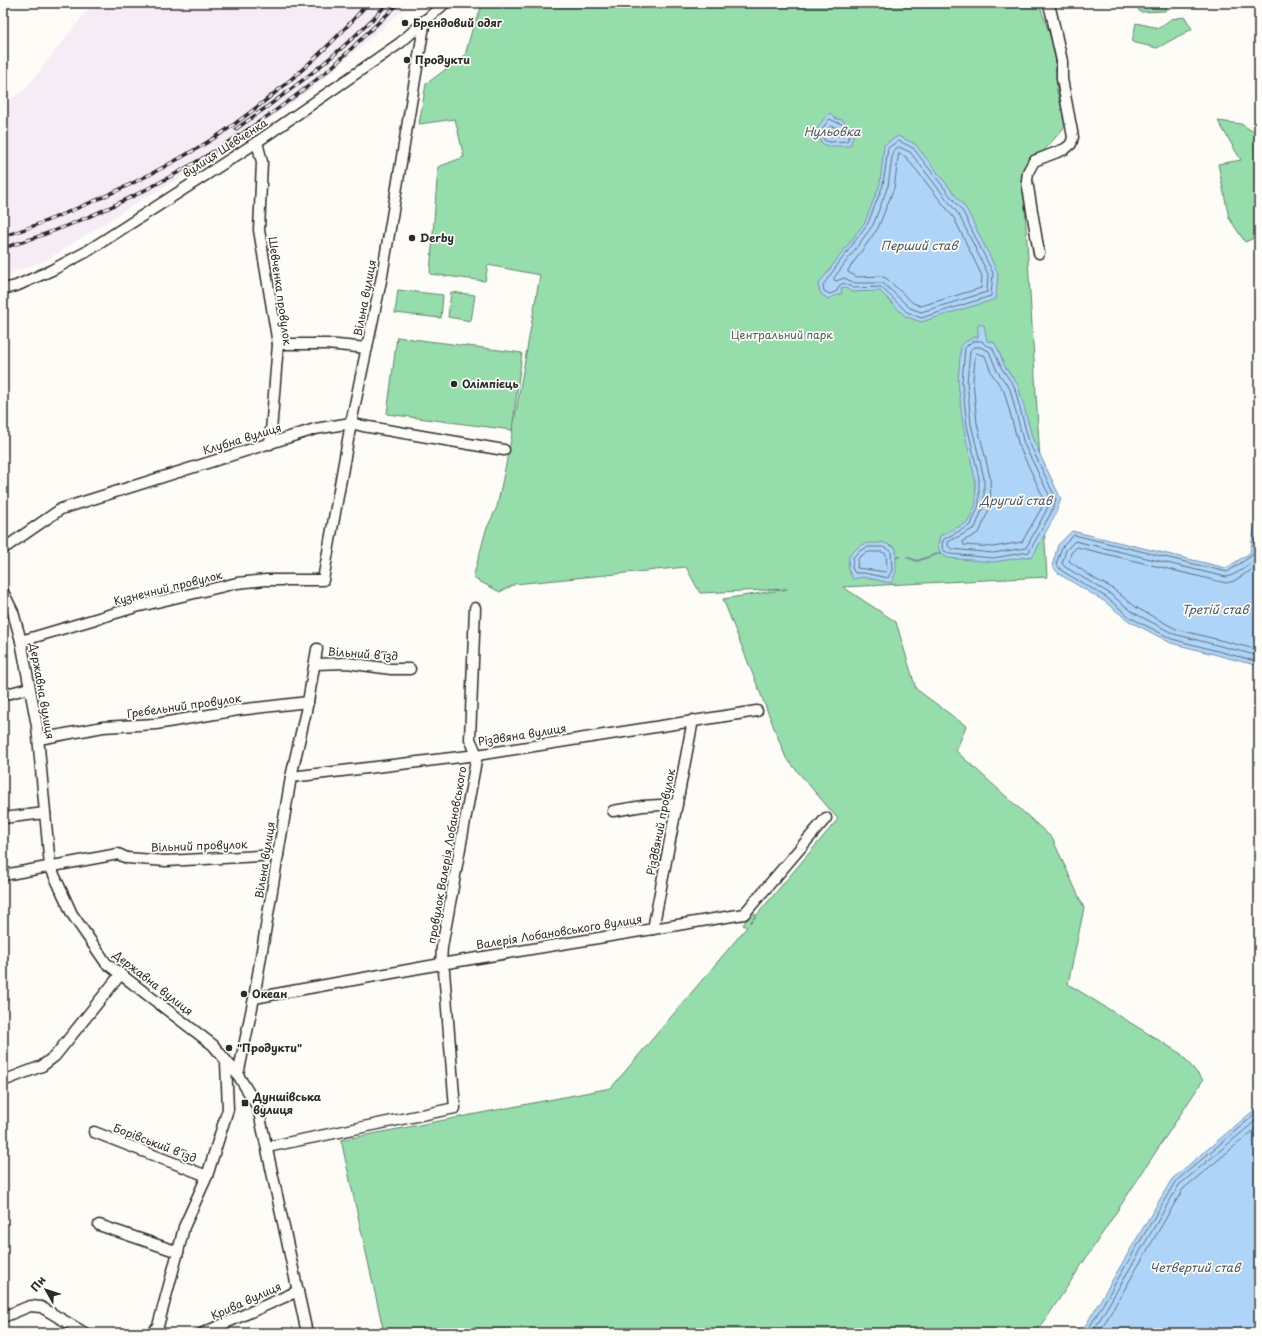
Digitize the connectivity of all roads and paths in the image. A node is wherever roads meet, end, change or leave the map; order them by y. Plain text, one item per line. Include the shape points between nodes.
1 (445, 3) edge
2 (1048, 3) edge
3 (425, 20) junction
4 (257, 142) junction
5 (1039, 253) dead end
6 (3, 289) edge
7 (278, 344) junction
8 (367, 348) junction
9 (351, 423) junction
10 (270, 444) junction
11 (504, 450) dead end
12 (3, 549) edge
13 (323, 580) joint
14 (3, 592) edge
15 (474, 608) dead end
16 (21, 641) junction
17 (317, 649) dead end
18 (315, 664) junction
19 (410, 669) dead end
20 (29, 688) junction
21 (3, 695) edge
22 (308, 702) junction
23 (756, 711) dead end
24 (693, 720) junction
25 (39, 739) junction
26 (477, 755) junction
27 (291, 777) junction
28 (677, 804) junction
29 (613, 811) dead end
30 (45, 813) junction
31 (3, 818) edge
32 (826, 818) dead end
33 (278, 855) junction
34 (50, 866) junction
35 (4, 875) dead end
36 (653, 929) junction
37 (441, 964) junction
38 (120, 975) junction
39 (254, 998) junction
40 (226, 1062) junction
41 (238, 1075) junction
42 (3, 1081) edge
43 (94, 1132) dead end
44 (267, 1147) junction
45 (207, 1176) junction
46 (99, 1225) dead end
47 (178, 1252) junction
48 (298, 1291) junction
49 (3, 1317) edge
50 (156, 1331) edge
51 (85, 1333) edge
52 (203, 1333) edge
53 (307, 1333) edge

1 - 3 street, вулиця Шевченка
2 - 5 street via 1061,55 1062,79 1073,137 1071,144 1065,149 1034,161 1028,172 1028,189
3 - 4 street, вулиця Шевченка via 400,43
3 - 8 street, Вільна вулиця via 382,276
4 - 6 street, вулиця Шевченка via 86,252 52,270
4 - 7 street, Шевченка провулок via 262,162 259,230
7 - 8 street via 328,344
7 - 10 street, Шевченка провулок
8 - 9 street, Вільна вулиця
9 - 10 street, Клубна вулиця via 315,429
9 - 11 street, Клубна вулиця
9 - 13 street, Вільна вулиця
10 - 12 street, Клубна вулиця via 61,509
13 - 16 street, Кузнечний провулок via 237,583 136,607
14 - 16 street, Державна вулиця via 13,612
15 - 26 street, провулок Валерія Лобановського via 470,739
16 - 20 street, Державна вулиця
17 - 18 street, Вільна вулиця
18 - 19 street, Вільний в'їзд via 347,663
18 - 22 street, Вільна вулиця
20 - 21 street
20 - 25 street, Державна вулиця
22 - 25 street, Гребельний провулок via 238,710 156,724 103,728
22 - 27 street, Вільна вулиця
23 - 24 street, Різдвяна вулиця
24 - 26 street, Різдвяна вулиця
24 - 28 street, Різдвяний провулок
25 - 30 street, Державна вулиця
26 - 27 street, Різдвяна вулиця
26 - 37 street, провулок Валерія Лобановського
27 - 33 street, Вільна вулиця
28 - 29 street
28 - 36 street, Різдвяний провулок
30 - 31 street
30 - 34 street, Державна вулиця
32 - 36 street, Валерія Лобановського вулиця via 744,914
33 - 34 street, Вільний провулок via 166,861 128,858 118,854
33 - 39 street, Вільна вулиця
34 - 35 street, Вільний провулок
34 - 38 street, Державна вулиця via 72,914 106,963
36 - 37 street, Валерія Лобановського вулиця
37 - 39 street, Валерія Лобановського вулиця
37 - 44 street, провулок Валерія Лобановського via 444,971 455,1108
38 - 40 street, Державна вулиця via 213,1045
38 - 42 street via 55,1056 42,1066
39 - 41 street, Вільна вулиця
40 - 41 street, Державна вулиця
40 - 45 street via 228,1109
41 - 44 street, Державна вулиця via 258,1108
43 - 45 street, Борівський в'їзд
44 - 48 street, Державна вулиця
45 - 47 street via 184,1227
46 - 47 street
47 - 50 street
48 - 52 street, Крива вулиця
48 - 53 street, Державна вулиця
49 - 51 street via 30,1306 41,1307

